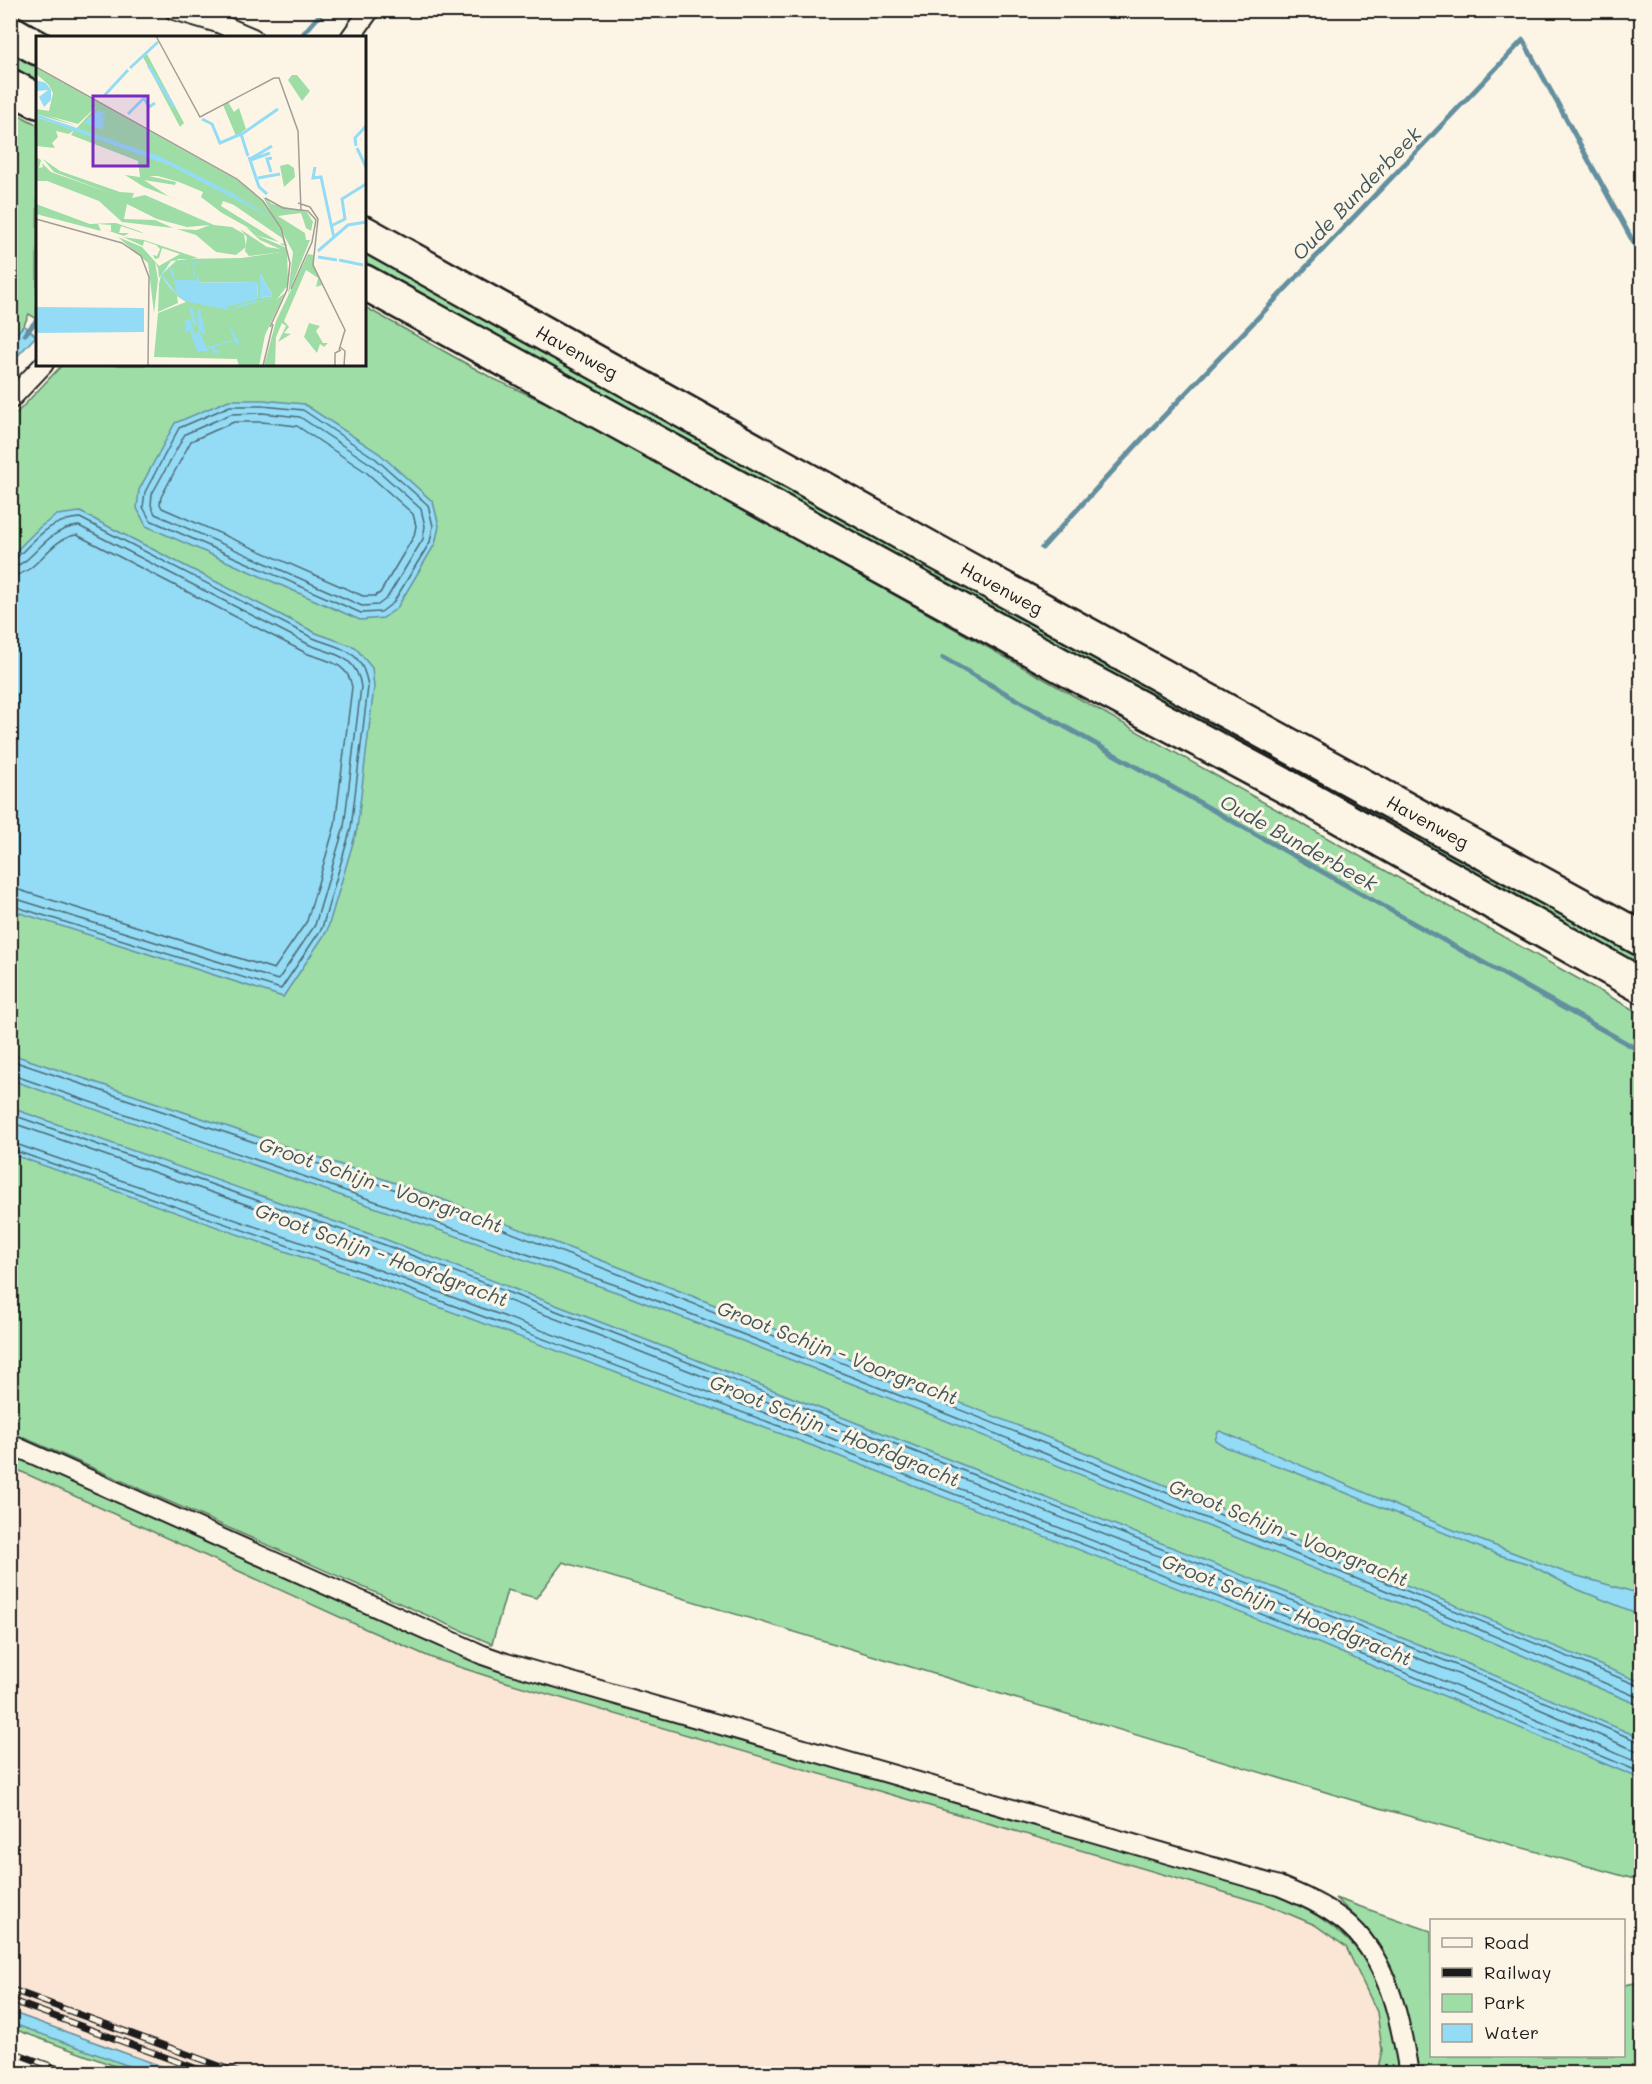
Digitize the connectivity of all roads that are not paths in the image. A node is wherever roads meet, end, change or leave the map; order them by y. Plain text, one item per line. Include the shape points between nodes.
1 (174, 10) edge
2 (370, 10) edge
3 (10, 33) edge
4 (248, 36) edge
5 (351, 36) edge
6 (36, 47) edge
7 (10, 86) edge
8 (36, 100) edge
9 (10, 104) edge
10 (36, 117) edge
11 (366, 234) edge
12 (366, 283) edge
13 (366, 301) edge
14 (42, 366) edge
15 (10, 400) edge
16 (657, 442) junction
17 (1641, 939) edge
18 (1641, 986) edge
19 (10, 1444) edge
20 (1409, 2073) edge

1 - 4 street
2 - 5 street
3 - 6 highway
7 - 8 highway
9 - 10 highway
11 - 17 highway, Havenweg
12 - 16 highway
13 - 16 highway via 430,336
14 - 15 street
16 - 18 highway
19 - 20 street via 498,1660 1298,1894 1337,1916 1357,1933 1376,1959 1393,2003

